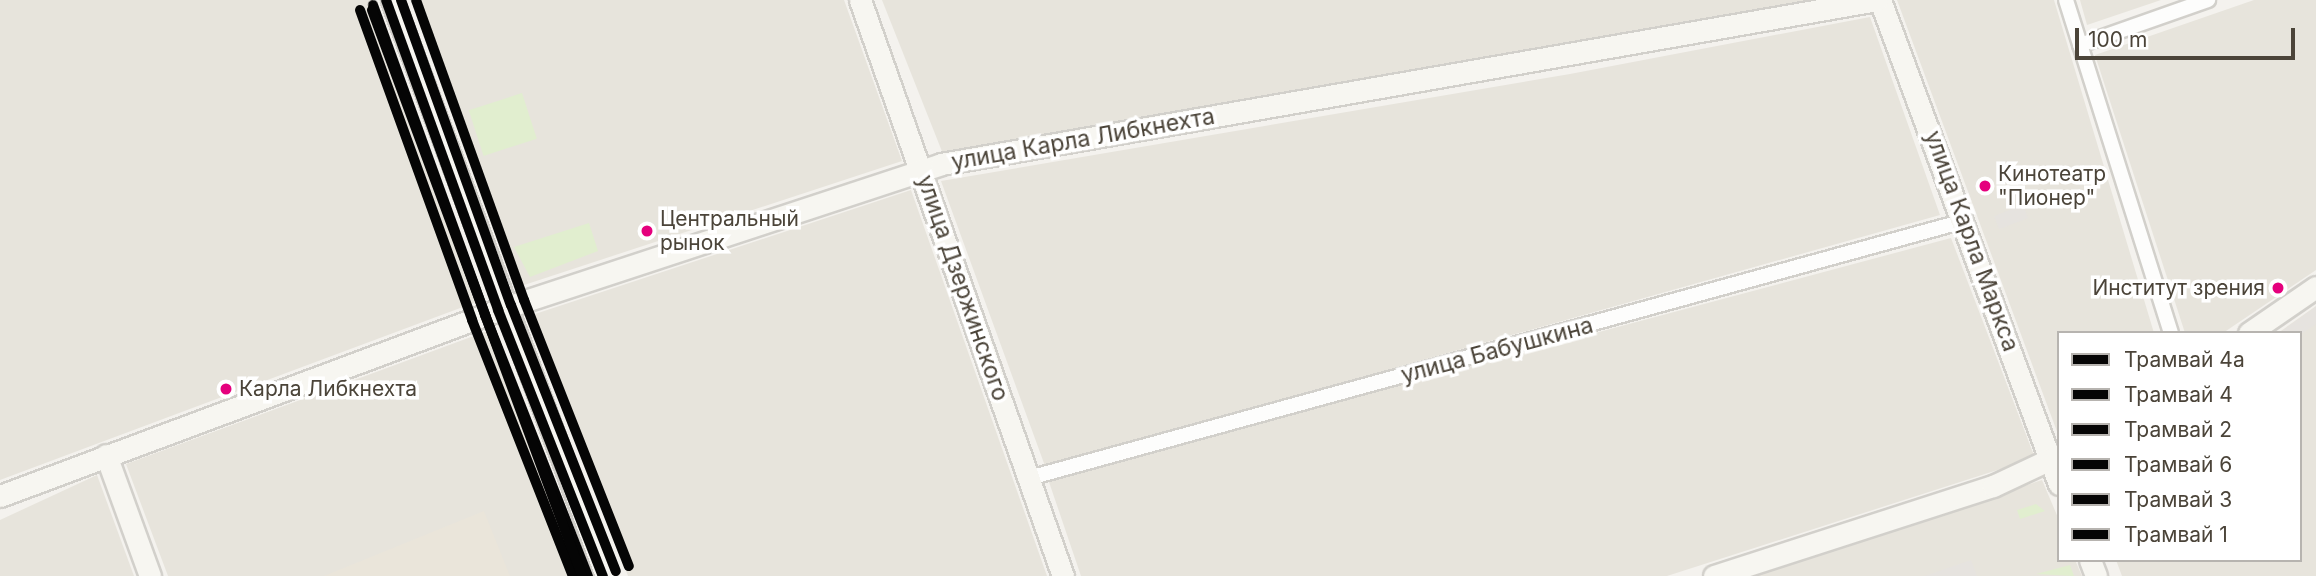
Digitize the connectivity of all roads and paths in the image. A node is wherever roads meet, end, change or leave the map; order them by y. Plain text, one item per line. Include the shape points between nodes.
1 (392, 0) edge
2 (860, 0) edge
3 (1879, 0) edge
4 (2066, 0) edge
5 (2208, 0) edge
6 (2080, 44) junction
7 (922, 170) junction
8 (1964, 221) junction
9 (2316, 287) edge
10 (504, 308) junction
11 (2170, 331) edge
12 (2252, 331) edge
13 (106, 455) junction
14 (2054, 457) edge
15 (1029, 478) junction
16 (0, 496) edge
17 (150, 576) edge
18 (606, 576) edge
19 (1063, 576) edge
20 (1714, 576) edge

1 - 10 main road
2 - 7 main road, улица Дзержинского
3 - 7 main road, улица Карла Либкнехта
3 - 8 main road, улица Карла Маркса
4 - 6 street
5 - 6 street
6 - 11 street
7 - 10 main road, улица Карла Либкнехта
7 - 15 main road, улица Дзержинского
8 - 14 main road, улица Карла Маркса
8 - 15 street, улица Бабушкина
9 - 12 main road
10 - 13 main road, улица Карла Либкнехта
10 - 18 main road
13 - 16 main road, улица Карла Либкнехта
13 - 17 main road
14 - 20 main road via 1993,486
15 - 19 main road, улица Дзержинского

